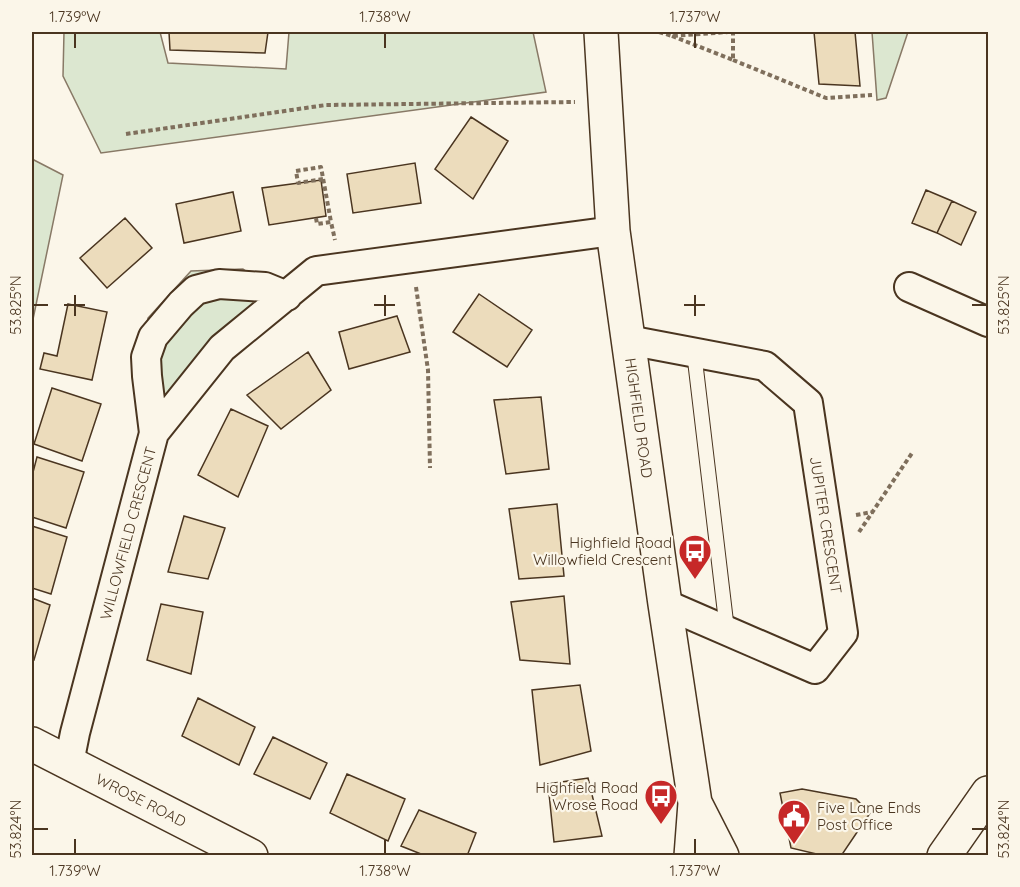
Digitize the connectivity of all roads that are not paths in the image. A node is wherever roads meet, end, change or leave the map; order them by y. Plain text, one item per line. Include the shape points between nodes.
1 (601, 32) edge
2 (614, 231) junction
3 (909, 287) dead end
4 (287, 296) junction
5 (988, 322) edge
6 (628, 340) junction
7 (694, 352) junction
8 (154, 433) junction
9 (665, 603) junction
10 (727, 630) junction
11 (32, 744) edge
12 (69, 763) junction
13 (988, 793) edge
14 (695, 802) junction
15 (943, 854) edge
16 (251, 855) edge
17 (691, 855) edge
18 (722, 855) edge

1 - 2 street, HIGHFIELD ROAD
2 - 4 street, WILLOWFIELD CRESCENT via 316,272
2 - 6 street, HIGHFIELD ROAD
3 - 5 street
4 - 8 street, WILLOWFIELD CRESCENT via 222,348
4 - 8 street via 264,287 219,284 196,290 181,304 153,338 146,357
6 - 7 street, JUPITER CRESCENT
6 - 9 street, HIGHFIELD ROAD
7 - 10 lane
7 - 10 street, JUPITER CRESCENT via 765,366 808,404 843,633 815,669
8 - 12 street, WILLOWFIELD CRESCENT
9 - 10 street, JUPITER CRESCENT
9 - 14 street, HIGHFIELD ROAD
11 - 12 street, WROSE ROAD
12 - 16 street, WROSE ROAD
13 - 15 street
14 - 17 street, HIGHFIELD ROAD
14 - 18 street, HIGHFIELD ROAD

